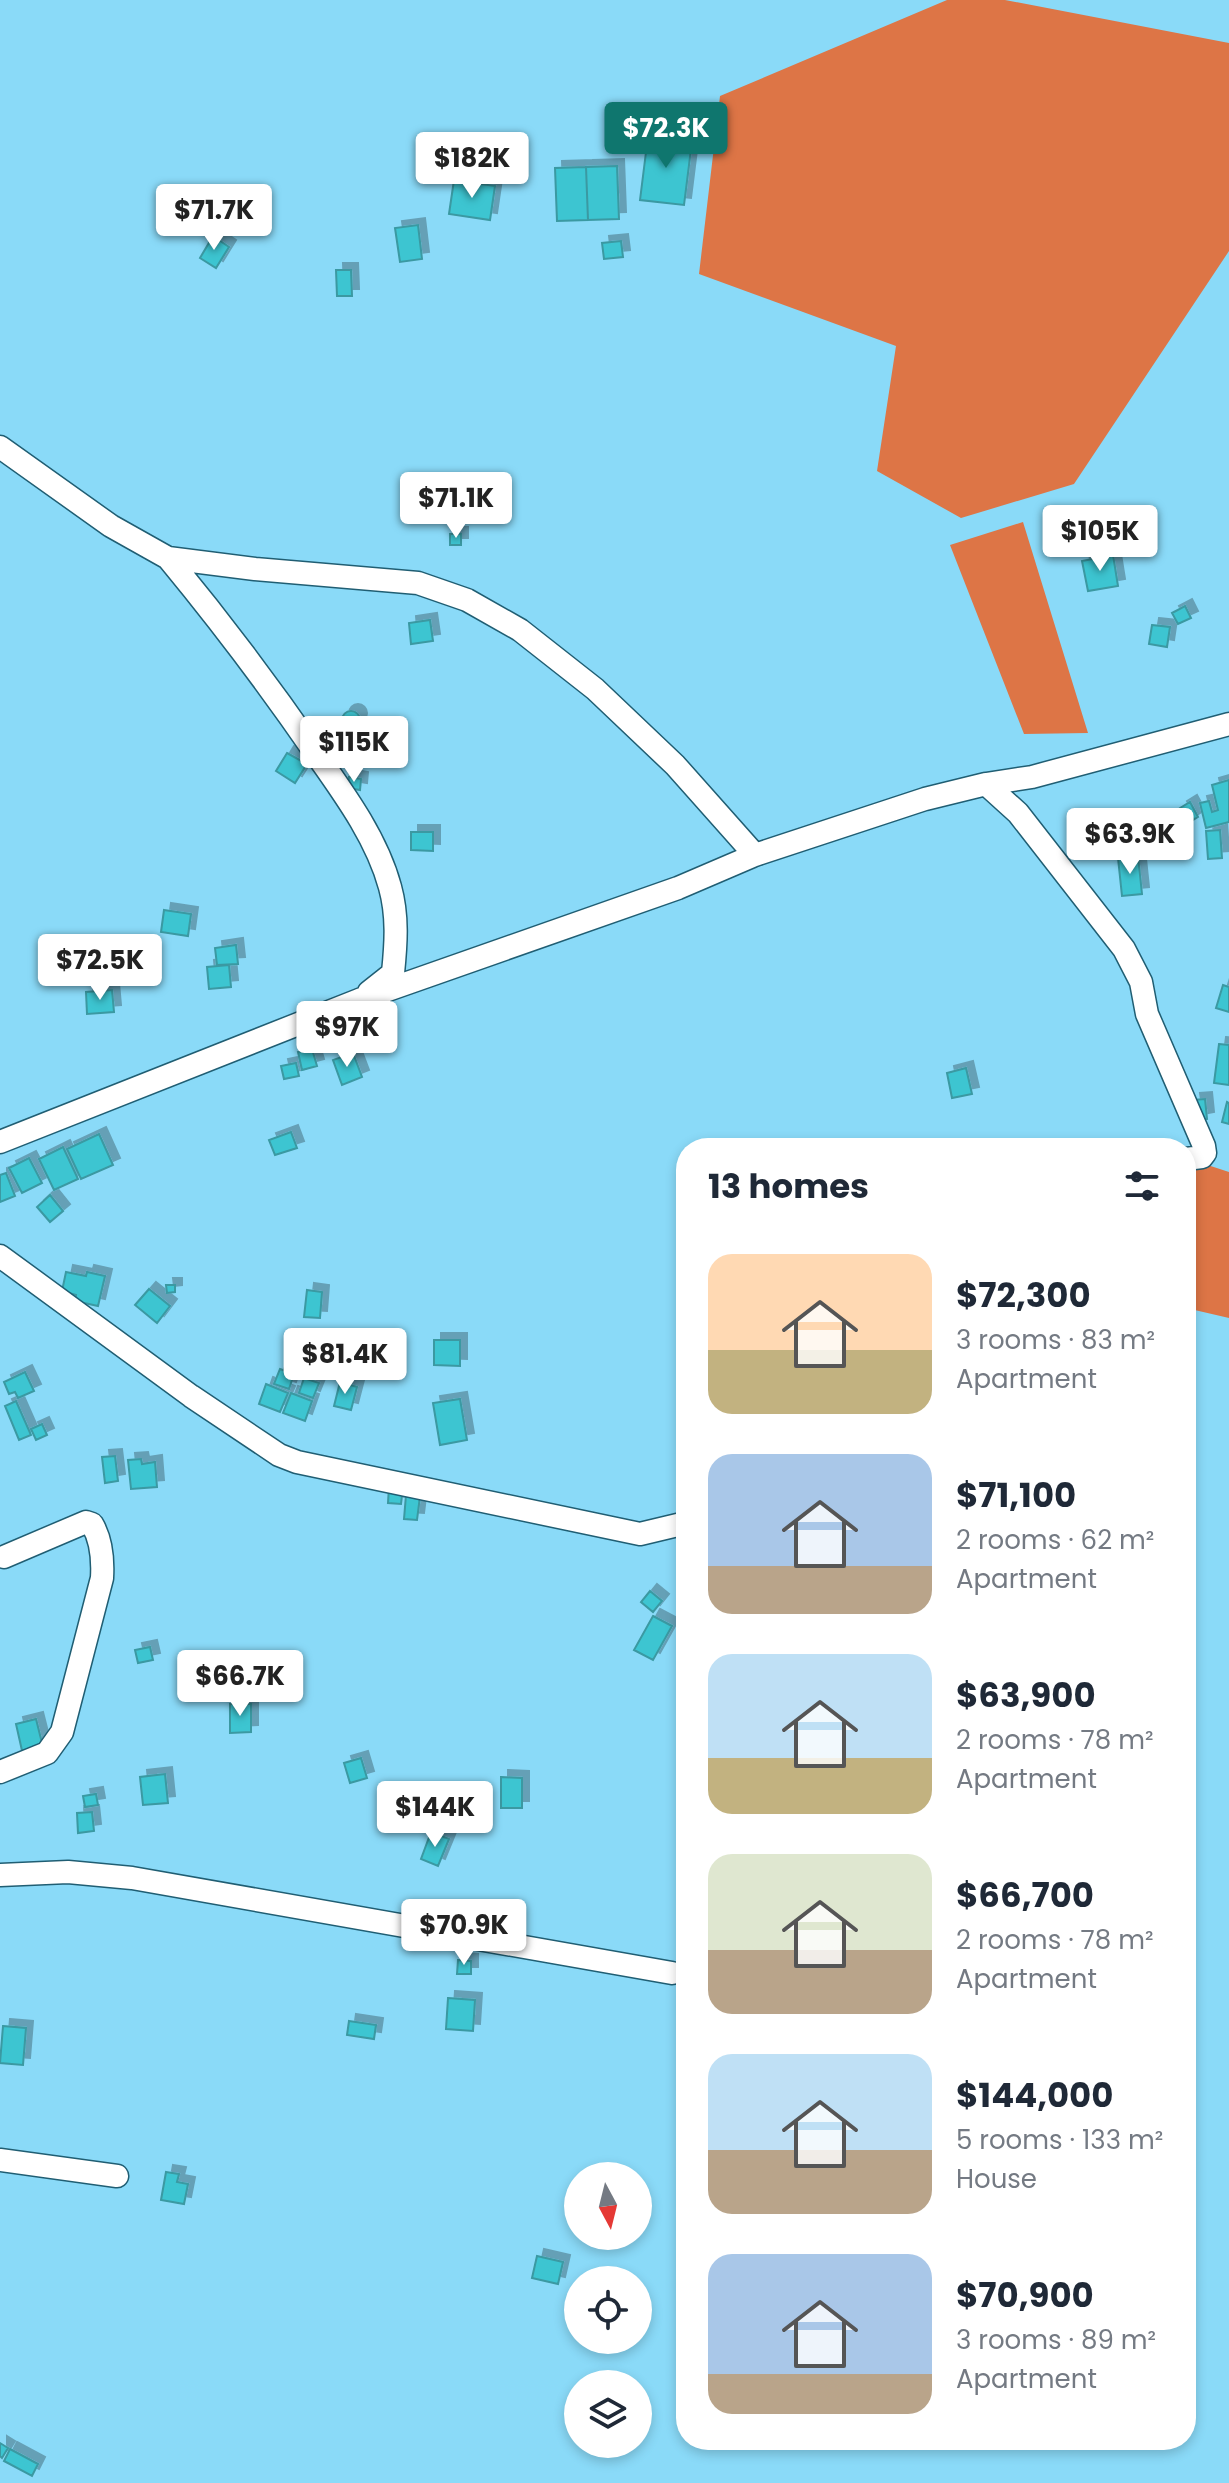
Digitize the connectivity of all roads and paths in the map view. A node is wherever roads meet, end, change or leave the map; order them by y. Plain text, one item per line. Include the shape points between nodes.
1 (0, 447) edge
2 (168, 558) junction
3 (1229, 724) edge
4 (986, 784) junction
5 (755, 855) junction
6 (359, 1000) junction
7 (0, 1142) edge
8 (1196, 1158) edge
9 (0, 1256) edge
10 (676, 1525) edge
11 (4, 1557) dead end
12 (0, 1772) edge
13 (0, 1875) edge
14 (672, 1973) dead end
15 (0, 2160) edge
16 (117, 2176) dead end

1 - 2 street via 111,526
2 - 5 street via 418,583 467,600 520,630 595,689 675,765
2 - 6 street via 297,726 376,850 396,915 393,973
3 - 4 street via 1032,777
4 - 5 street
4 - 8 street via 1018,813 1124,949 1204,1146 1205,1153
5 - 6 street via 678,888
6 - 7 street
9 - 10 street via 279,1455 640,1534
11 - 12 street via 86,1522 97,1531 103,1568 62,1732 47,1753
13 - 14 street via 120,1876
15 - 16 street

